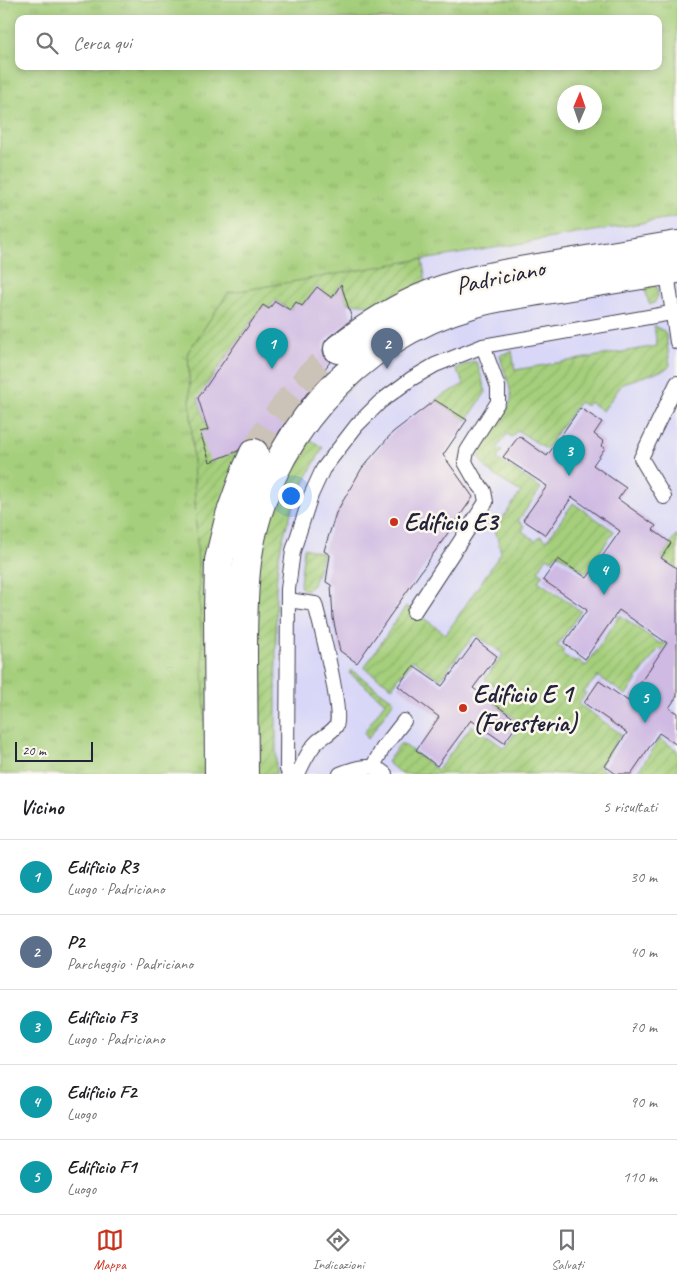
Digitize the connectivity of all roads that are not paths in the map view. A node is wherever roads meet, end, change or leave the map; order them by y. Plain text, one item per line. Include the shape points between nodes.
1 (671, 258) edge
2 (675, 312) edge
3 (677, 342) edge
4 (483, 346) junction
5 (338, 349) tunnel mouth
6 (677, 383) edge
7 (254, 453) tunnel mouth
8 (664, 497) dead end
9 (288, 600) junction
10 (414, 612) dead end
11 (404, 721) dead end
12 (373, 766) junction
13 (219, 774) edge
14 (244, 774) edge
15 (288, 774) edge
16 (298, 774) edge
17 (340, 774) edge
18 (385, 774) edge

1 - 2 lane
1 - 5 street, Padriciano via 504,274 465,282 398,310
1 - 14 street via 472,304 436,316 371,353 309,413 270,481 256,518 247,562 243,610
2 - 3 lane
2 - 4 lane
4 - 9 lane via 410,378 380,402 337,450 323,469 311,495 293,551
4 - 10 lane via 498,387 498,402 467,451 466,462 484,491 486,502
6 - 8 lane via 641,458
7 - 13 street via 230,515 219,560
9 - 15 lane
9 - 16 lane via 315,604 338,710 338,724 317,742
11 - 12 lane
12 - 17 lane
12 - 18 lane

